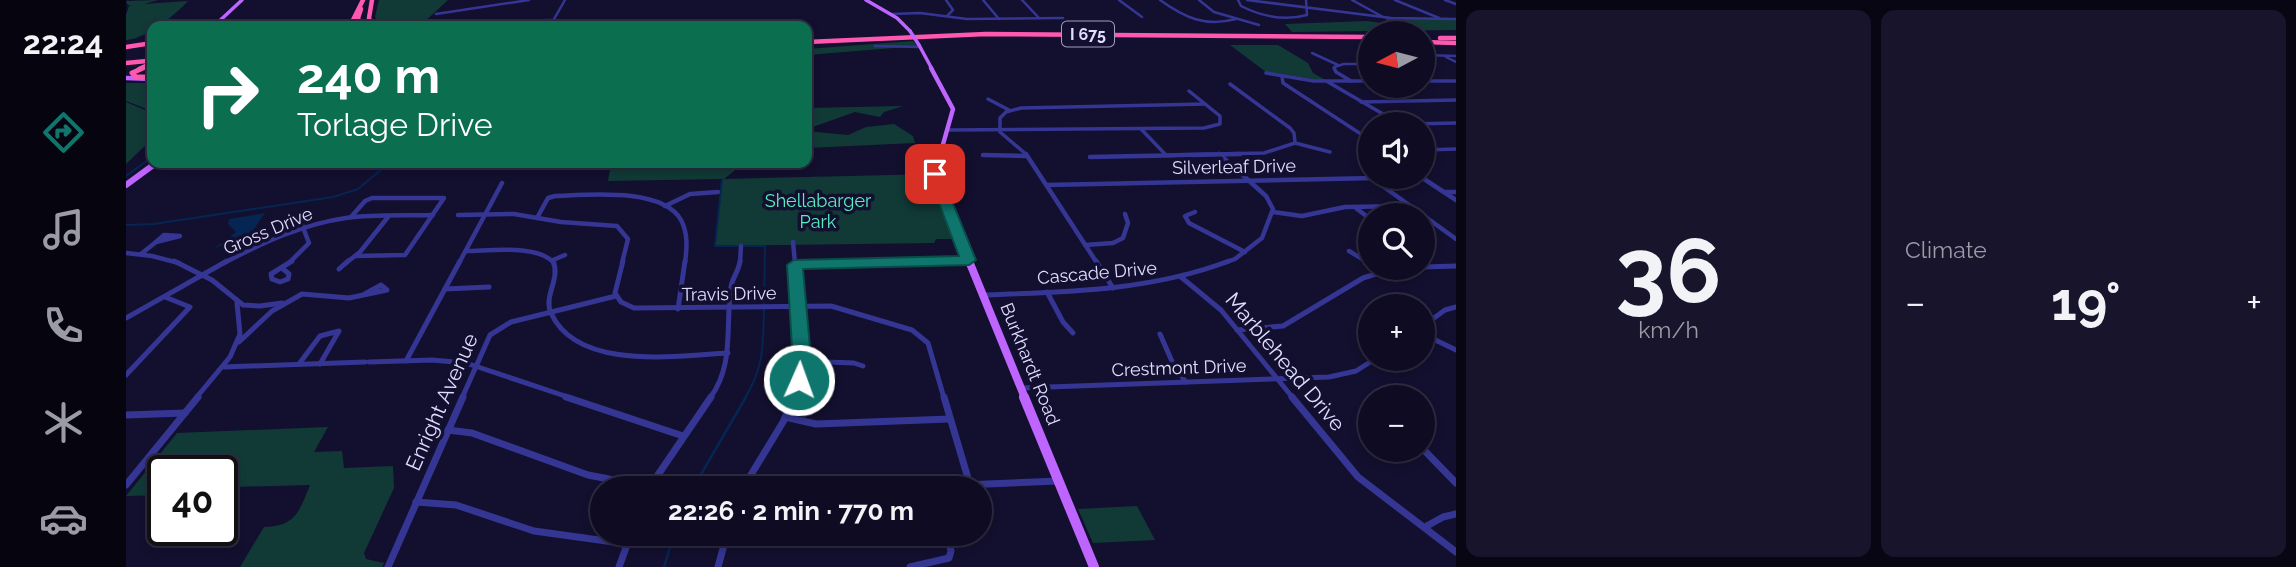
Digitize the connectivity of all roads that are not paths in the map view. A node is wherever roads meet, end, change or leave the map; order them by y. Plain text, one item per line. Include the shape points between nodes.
1 (242, 0) edge
2 (364, 0) edge
3 (372, 0) edge
4 (520, 0) edge
5 (529, 0) edge
6 (565, 0) edge
7 (866, 0) edge
8 (946, 0) edge
9 (983, 0) edge
10 (1022, 0) edge
11 (1030, 0) edge
12 (1119, 0) edge
13 (1160, 0) edge
14 (1199, 0) edge
15 (1238, 0) edge
16 (1247, 0) edge
17 (1306, 0) edge
18 (1352, 0) edge
19 (1395, 0) edge
20 (1445, 0) edge
21 (482, 1) edge
22 (1456, 4) edge
23 (490, 5) junction
24 (1306, 7) junction
25 (450, 13) junction
26 (436, 14) dead end
27 (892, 14) junction
28 (945, 16) junction
29 (1142, 17) dead end
30 (1383, 17) junction
31 (1063, 18) dead end
32 (999, 19) junction
33 (1039, 19) junction
34 (1236, 19) junction
35 (1442, 19) junction
36 (1456, 19) edge
37 (448, 20) dead end
38 (554, 20) joint
39 (219, 21) edge
40 (353, 21) edge
41 (359, 21) edge
42 (371, 21) edge
43 (505, 21) dead end
44 (1259, 24) dead end
45 (1358, 39) edge
46 (1435, 39) edge
47 (1435, 40) edge
48 (1456, 40) edge
49 (147, 43) edge
50 (812, 44) edge
51 (875, 46) dead end
52 (920, 46) junction
53 (126, 47) edge
54 (1312, 53) dead end
55 (1435, 56) edge
56 (1443, 56) junction
57 (1456, 56) edge
58 (147, 60) edge
59 (147, 60) edge
60 (126, 61) edge
61 (1456, 62) edge
62 (147, 63) edge
63 (1358, 63) edge
64 (1338, 65) junction
65 (1265, 73) dead end
66 (1282, 76) junction
67 (147, 77) edge
68 (126, 78) edge
69 (147, 78) edge
70 (1351, 81) junction
71 (1358, 81) edge
72 (1435, 81) edge
73 (1456, 81) edge
74 (1328, 82) junction
75 (1230, 84) dead end
76 (1189, 92) dead end
77 (988, 99) dead end
78 (1456, 100) edge
79 (1361, 102) junction
80 (1205, 104) junction
81 (1009, 110) junction
82 (1221, 122) joint
83 (1456, 123) edge
84 (1141, 129) junction
85 (947, 130) junction
86 (1000, 132) junction
87 (1358, 132) edge
88 (1295, 143) junction
89 (1456, 149) edge
90 (1435, 150) edge
91 (1329, 152) dead end
92 (1219, 154) junction
93 (983, 155) dead end
94 (1166, 155) junction
95 (1027, 156) junction
96 (1090, 156) dead end
97 (1034, 167) joint
98 (149, 168) edge
99 (1358, 178) edge
100 (1248, 181) junction
101 (502, 183) dead end
102 (126, 185) edge
103 (1047, 185) junction
104 (1435, 186) edge
105 (1387, 189) edge
106 (718, 192) dead end
107 (1445, 192) junction
108 (1456, 192) edge
109 (1456, 200) edge
110 (1406, 203) edge
111 (665, 206) junction
112 (1355, 207) junction
113 (1358, 207) edge
114 (1358, 209) edge
115 (1195, 212) dead end
116 (1273, 212) junction
117 (485, 214) junction
118 (1125, 214) dead end
119 (433, 215) junction
120 (458, 215) dead end
121 (387, 216) junction
122 (299, 217) dead end
123 (351, 218) junction
124 (537, 218) junction
125 (1435, 224) edge
126 (304, 229) junction
127 (1456, 239) edge
128 (156, 242) dead end
129 (793, 242) dead end
130 (1085, 245) junction
131 (741, 246) dead end
132 (466, 251) junction
133 (1349, 251) dead end
134 (1245, 252) junction
135 (126, 253) edge
136 (141, 254) junction
137 (565, 255) dead end
138 (355, 256) junction
139 (1358, 257) edge
140 (553, 260) junction
141 (969, 260) junction
142 (794, 265) junction
143 (1456, 266) edge
144 (1435, 267) edge
145 (282, 268) dead end
146 (339, 269) dead end
147 (204, 276) junction
148 (1181, 277) junction
149 (1360, 280) edge
150 (489, 287) dead end
151 (1113, 288) junction
152 (445, 289) junction
153 (1047, 292) junction
154 (363, 295) dead end
155 (983, 295) junction
156 (616, 296) junction
157 (166, 297) junction
158 (237, 303) junction
159 (285, 303) junction
160 (798, 306) junction
161 (1456, 307) edge
162 (730, 308) junction
163 (677, 309) junction
164 (550, 313) junction
165 (1435, 317) edge
166 (126, 318) edge
167 (1237, 330) junction
168 (1073, 333) dead end
169 (1160, 334) dead end
170 (1435, 340) edge
171 (237, 345) junction
172 (1456, 350) edge
173 (728, 353) junction
174 (406, 361) junction
175 (801, 361) junction
176 (299, 364) junction
177 (320, 364) junction
178 (476, 366) junction
179 (863, 366) dead end
180 (224, 367) junction
181 (1358, 369) edge
182 (126, 375) edge
183 (1276, 379) junction
184 (1185, 382) junction
185 (1021, 388) junction
186 (186, 413) junction
187 (126, 415) edge
188 (785, 417) junction
189 (950, 419) junction
190 (448, 430) junction
191 (683, 436) junction
192 (1435, 461) edge
193 (593, 476) edge
194 (658, 476) edge
195 (750, 476) edge
196 (967, 476) edge
197 (1058, 481) junction
198 (1456, 483) edge
199 (992, 484) edge
200 (126, 485) edge
201 (416, 502) junction
202 (1456, 514) edge
203 (1425, 527) junction
204 (590, 539) edge
205 (627, 546) edge
206 (724, 546) edge
207 (950, 546) edge
208 (1456, 552) edge
209 (388, 567) edge
210 (620, 567) edge
211 (719, 567) edge
212 (910, 567) edge
213 (1094, 567) edge

1 - 39 main road
2 - 40 highway
2 - 41 highway
3 - 42 highway
4 - 5 street
4 - 23 street
6 - 38 street
7 - 27 main road
8 - 28 street via 953,11
9 - 32 street
10 - 11 street
10 - 33 street
12 - 29 street
13 - 34 street via 1195,22
14 - 34 street via 1214,12
15 - 24 street via 1253,11 1289,17 1305,16
16 - 24 street
17 - 24 street
18 - 30 street
19 - 35 street
20 - 22 street
21 - 23 street
23 - 25 street
24 - 30 street
25 - 26 street
25 - 37 street
27 - 28 street
27 - 52 main road, bridge
28 - 32 street
30 - 35 street
31 - 33 street
32 - 33 street
34 - 44 street
35 - 36 street
38 - 43 street
45 - 50 highway, I 675 via 1023,38
46 - 48 highway
47 - 48 highway
49 - 53 highway
51 - 52 street
52 - 85 main road via 952,106
54 - 64 street
55 - 56 street
56 - 57 street
56 - 61 street
58 - 60 highway
59 - 60 highway
62 - 67 highway via 132,74
63 - 64 street
64 - 70 street via 1335,71
65 - 66 street
66 - 74 street
66 - 87 street via 1283,83
68 - 69 main road
70 - 71 street
70 - 74 street
72 - 73 street
74 - 79 street
75 - 88 street via 1288,127
76 - 80 street
77 - 81 street
78 - 79 street
79 - 83 street via 1410,124
80 - 81 street
80 - 82 street
81 - 86 street via 1000,118
82 - 84 street via 1208,128
84 - 86 street
84 - 94 street
85 - 86 street
85 - 141 main road, Burkhardt Road via 935,174
86 - 95 street
88 - 91 street
88 - 92 street via 1272,152
89 - 90 street
92 - 94 street
92 - 100 street
93 - 95 street
94 - 96 street
95 - 97 street
97 - 103 street
98 - 102 main road
99 - 100 street, Silverleaf Drive
100 - 103 street, Silverleaf Drive
100 - 116 street via 1268,200
101 - 117 street
103 - 130 street
104 - 107 street
105 - 110 street
106 - 111 street via 694,193
107 - 108 street
107 - 109 street
111 - 124 street via 623,195 551,197
111 - 163 street via 680,218 686,232
112 - 113 street
112 - 114 street
112 - 116 street via 1302,216
115 - 134 street via 1186,214 1189,223
116 - 134 street, Cascade Drive via 1259,242
117 - 120 street
117 - 124 street
117 - 132 street
118 - 130 street via 1128,223 1123,238
119 - 121 street, Gross Drive
119 - 123 street via 443,197 372,198
119 - 138 street via 405,255
121 - 123 street, Gross Drive
121 - 138 street
122 - 126 street
123 - 126 street, Gross Drive
124 - 156 street via 608,224 623,230 627,242
125 - 127 street
126 - 145 street via 307,248
126 - 147 street, Gross Drive
128 - 136 street
129 - 142 street
130 - 151 street
131 - 162 street
132 - 140 street via 526,250
132 - 152 street
133 - 139 street
134 - 148 street, Cascade Drive
135 - 136 street
136 - 147 street via 181,263
137 - 140 street
138 - 146 street
140 - 164 street via 556,274
141 - 142 street
141 - 155 main road, Burkhardt Road
142 - 160 street
143 - 144 street
147 - 157 street, Gross Drive
147 - 158 street
148 - 151 street, Cascade Drive
148 - 167 street, Marblehead Drive via 1213,302
149 - 167 street via 1283,326
150 - 152 street
151 - 153 street, Cascade Drive
152 - 174 street
153 - 155 street, Cascade Drive
153 - 168 street
154 - 159 street via 307,293
155 - 185 main road, Burkhardt Road
156 - 163 street, Travis Drive via 634,308
156 - 164 street, Enright Avenue
157 - 166 street, Gross Drive
157 - 182 street via 190,307
158 - 159 street
158 - 171 street via 241,326
159 - 171 street
160 - 162 street, Travis Drive
160 - 175 street
160 - 189 street, Travis Drive via 838,307 921,335 931,353
161 - 165 street
162 - 163 street, Travis Drive
162 - 173 street
164 - 173 street via 567,337 607,353
164 - 178 street, Enright Avenue via 494,331
167 - 183 street, Marblehead Drive
169 - 184 street
170 - 172 street
171 - 180 street
173 - 191 street via 716,390
174 - 177 street
174 - 178 street
175 - 179 street
175 - 188 street via 797,391
176 - 177 street
176 - 177 street via 319,335 339,331
176 - 180 street
178 - 190 street, Enright Avenue
178 - 191 street
180 - 186 street
181 - 183 street, Crestmont Drive via 1339,375
183 - 184 street, Crestmont Drive
183 - 203 street, Marblehead Drive via 1359,477
184 - 185 street, Crestmont Drive
185 - 197 main road, Burkhardt Road
186 - 187 street
186 - 200 street
188 - 189 street via 816,424
188 - 195 street
189 - 196 street, Travis Drive
190 - 193 street via 472,433
190 - 201 street, Enright Avenue
191 - 194 street
192 - 198 street
197 - 199 street
197 - 213 main road, Burkhardt Road
201 - 204 street via 456,505 534,531
201 - 209 street, Enright Avenue
202 - 203 street
203 - 208 street, Marblehead Drive
205 - 210 street
206 - 211 street
207 - 212 street via 949,558

